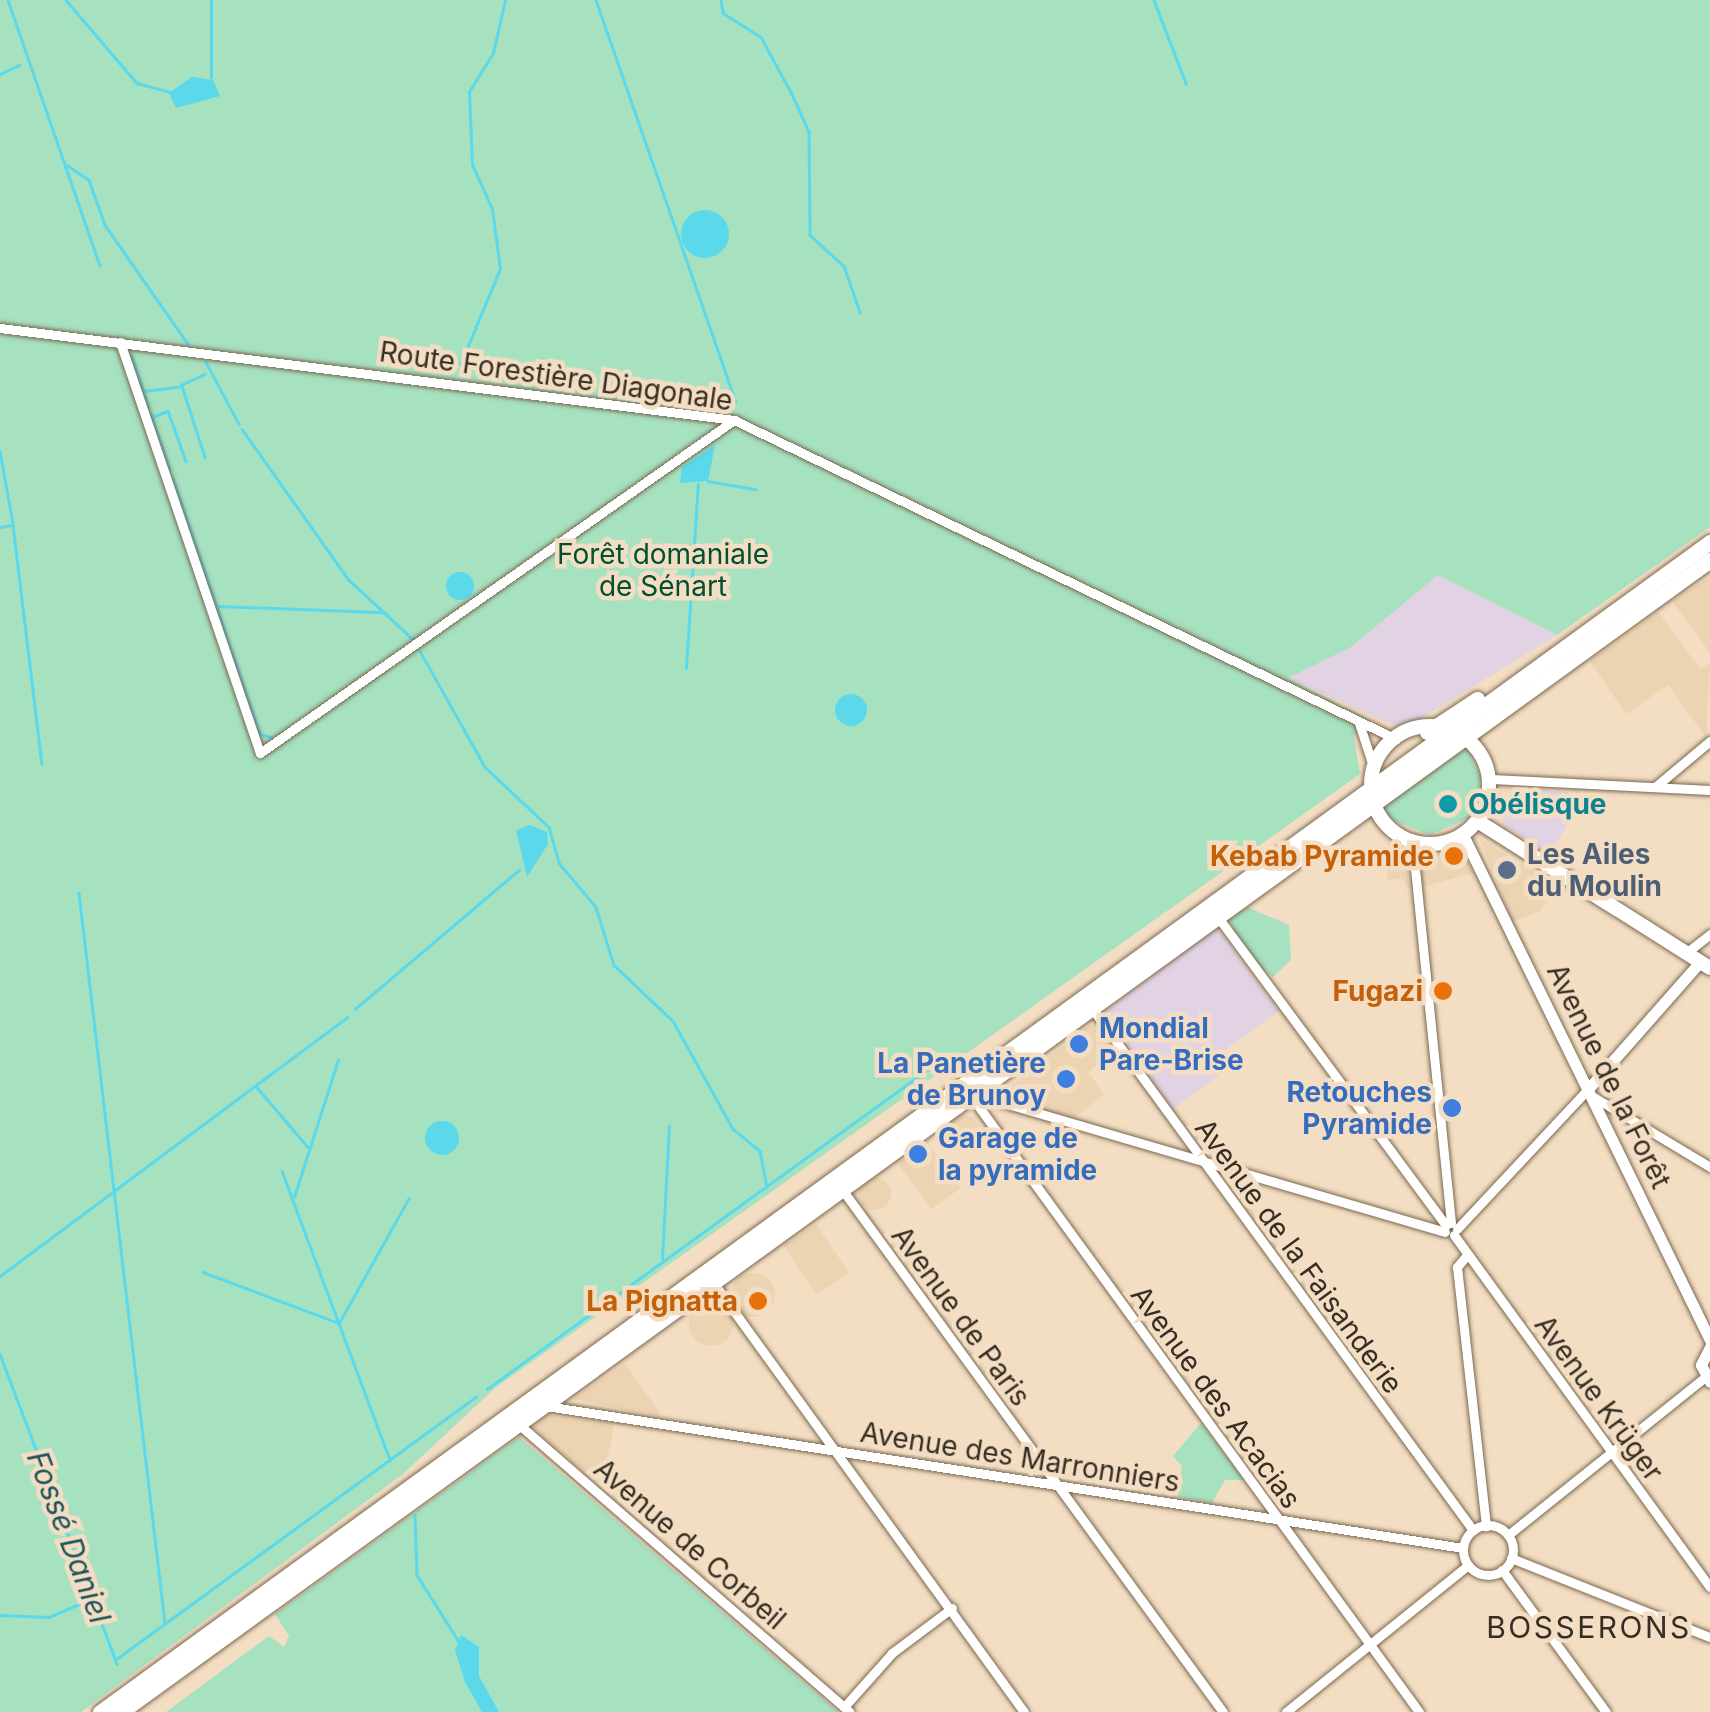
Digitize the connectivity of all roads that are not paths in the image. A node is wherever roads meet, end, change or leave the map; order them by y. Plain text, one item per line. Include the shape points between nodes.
1 (0, 328) edge
2 (120, 342) junction
3 (734, 420) junction
4 (1710, 542) edge
5 (1710, 560) edge
6 (1513, 686) junction
7 (1359, 723) junction
8 (1452, 729) junction
9 (1427, 732) junction
10 (1470, 733) junction
11 (1396, 740) junction
12 (1710, 740) edge
13 (1371, 761) junction
14 (1492, 779) junction
15 (1655, 788) junction
16 (1710, 790) edge
17 (1370, 799) junction
18 (1478, 822) junction
19 (1463, 834) junction
20 (1412, 840) junction
21 (1217, 916) junction
22 (1710, 934) edge
23 (1686, 953) junction
24 (1705, 965) edge
25 (1091, 1007) junction
26 (1590, 1093) junction
27 (985, 1096) junction
28 (964, 1100) junction
29 (1205, 1165) junction
30 (1710, 1167) edge
31 (841, 1188) junction
32 (1451, 1229) junction
33 (1466, 1255) junction
34 (712, 1281) junction
35 (1710, 1344) edge
36 (564, 1379) junction
37 (1708, 1380) edge
38 (539, 1406) junction
39 (570, 1410) junction
40 (496, 1419) junction
41 (516, 1422) junction
42 (836, 1452) junction
43 (1612, 1453) junction
44 (1057, 1486) junction
45 (1278, 1519) junction
46 (1486, 1526) junction
47 (1474, 1530) junction
48 (1508, 1535) junction
49 (1463, 1548) junction
50 (1511, 1558) junction
51 (1468, 1565) junction
52 (1502, 1570) junction
53 (1710, 1587) edge
54 (952, 1608) junction
55 (1710, 1637) edge
56 (1370, 1646) junction
57 (848, 1710) edge
58 (100, 1712) edge
59 (121, 1712) edge
60 (1024, 1712) edge
61 (1223, 1712) edge
62 (1286, 1712) edge
63 (1419, 1712) edge
64 (1606, 1712) edge

1 - 2 street, Route Forestière Diagonale
2 - 3 street, Route Forestière Diagonale
2 - 3 street via 260,753
3 - 7 street, Route Forestière Diagonale
4 - 6 main road
5 - 10 main road
6 - 8 main road
6 - 9 main road
7 - 11 street, Route Forestière Diagonale
7 - 13 street
8 - 9 main road
8 - 10 main road
8 - 17 main road
9 - 11 main road
10 - 14 main road
10 - 17 main road
11 - 13 main road
12 - 15 street
13 - 17 main road
14 - 15 street
14 - 18 main road
15 - 16 street
17 - 20 main road
17 - 21 main road
17 - 36 main road
18 - 19 main road
18 - 23 main road
19 - 20 main road
19 - 26 street, Avenue de la Forêt
20 - 32 street
21 - 25 main road
21 - 32 street, Avenue Krüger
22 - 23 street
23 - 24 main road
24 - 26 street
25 - 27 main road
25 - 29 street, Avenue de la Faisanderie
26 - 30 street
26 - 32 street
26 - 35 street, Avenue de la Forêt
27 - 28 main road
27 - 28 street
27 - 29 street
27 - 45 street, Avenue des Acacias
28 - 31 main road
29 - 32 street
29 - 47 street, Avenue de la Faisanderie
31 - 34 main road
31 - 44 street, Avenue de Paris
32 - 33 street, Avenue Krüger
33 - 43 street, Avenue Krüger
33 - 46 street via 1457,1267
34 - 36 main road
34 - 42 street
35 - 37 street
36 - 38 main road
36 - 39 street
36 - 40 main road
37 - 43 street
38 - 39 street, Avenue des Marronniers
38 - 41 main road
39 - 42 street, Avenue des Marronniers
40 - 41 street
40 - 58 main road
41 - 57 street, Avenue de Corbeil
41 - 59 main road
42 - 44 street, Avenue des Marronniers
42 - 54 street
43 - 48 street
43 - 53 street, Avenue Krüger
44 - 45 street, Avenue des Marronniers
44 - 61 street, Avenue de Paris
45 - 49 street, Avenue des Marronniers
45 - 56 street, Avenue des Acacias
46 - 47 street
46 - 48 street
47 - 49 street
48 - 50 street
49 - 51 street
50 - 52 street
50 - 55 street
51 - 52 street
51 - 56 street
52 - 64 street
54 - 57 street via 892,1653
54 - 60 street
56 - 62 street
56 - 63 street, Avenue des Acacias

